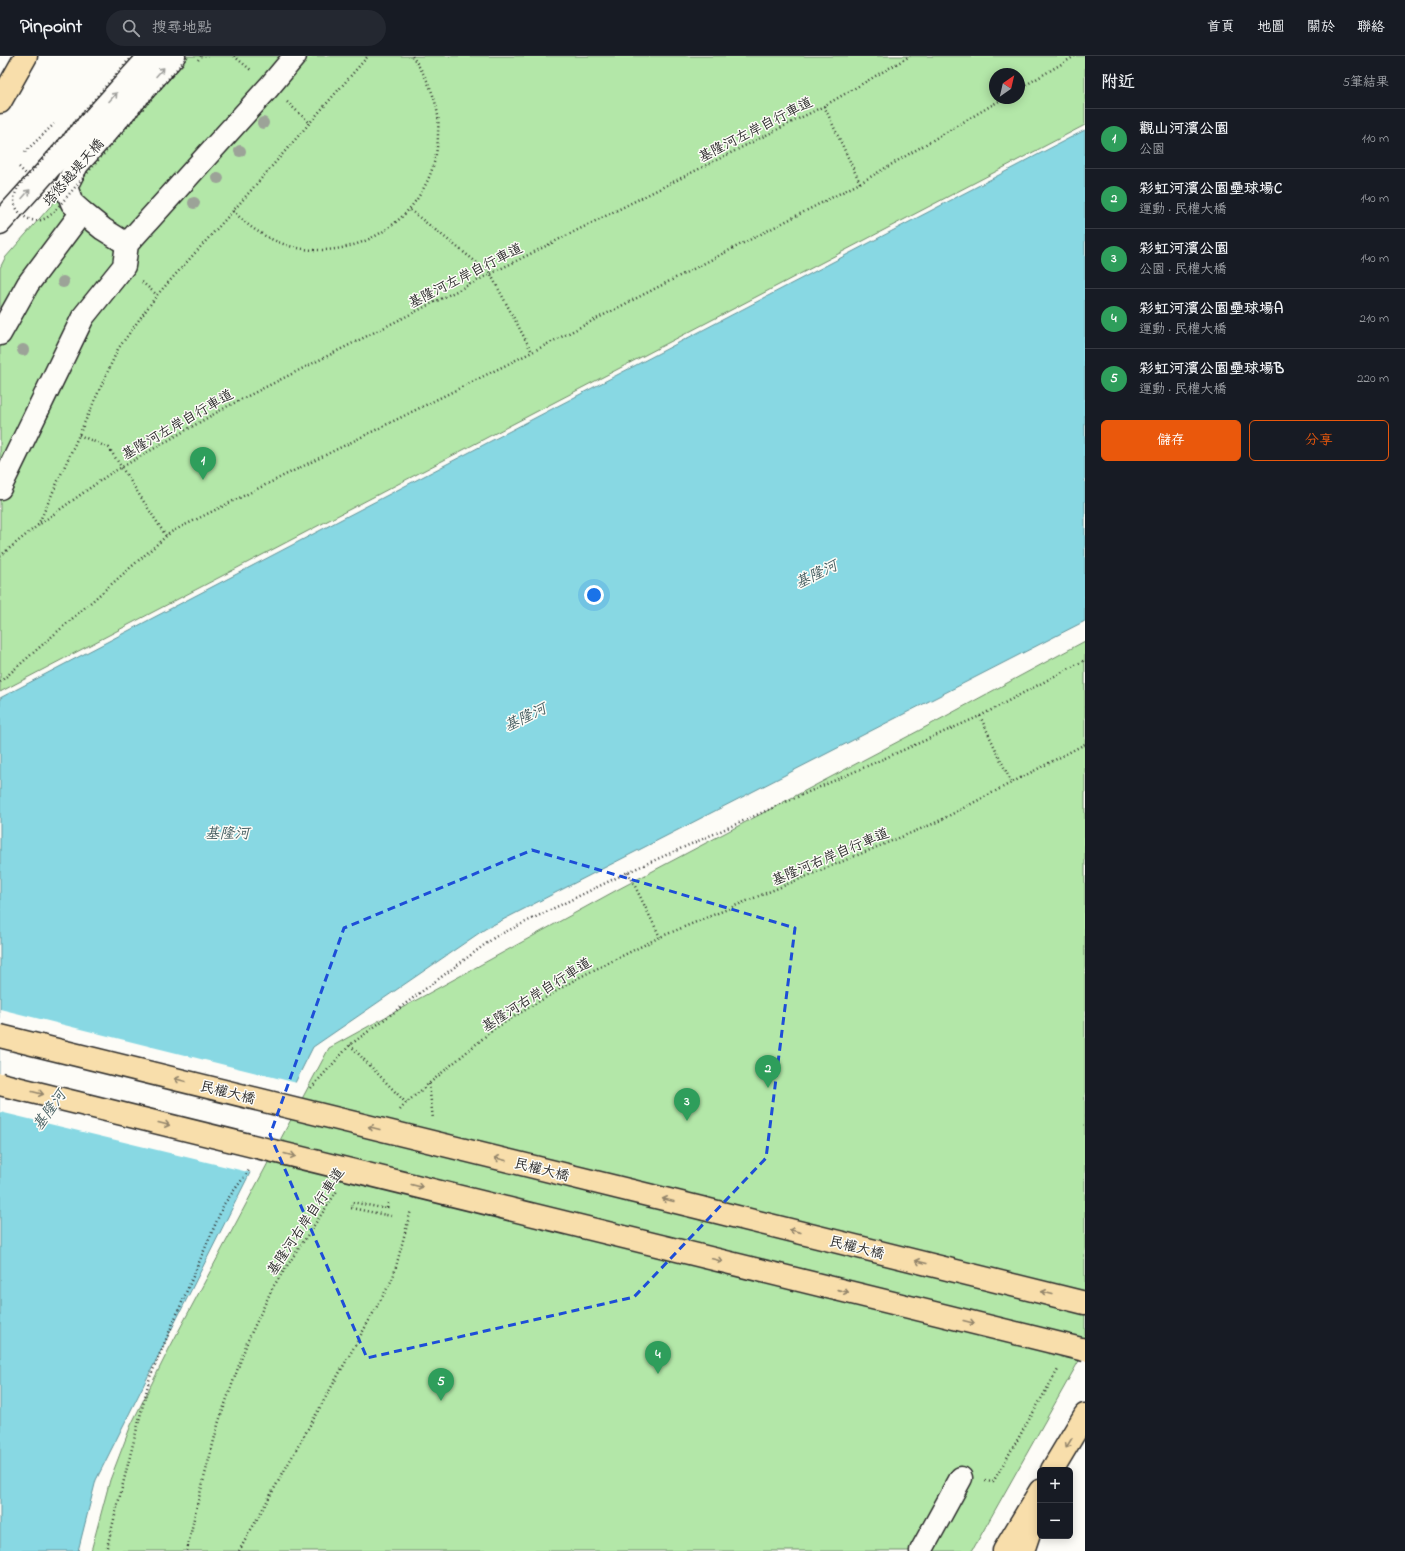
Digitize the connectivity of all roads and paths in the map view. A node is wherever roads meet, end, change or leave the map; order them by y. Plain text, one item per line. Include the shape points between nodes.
1 (26, 56) edge
2 (132, 56) edge
3 (150, 56) edge
4 (174, 56) edge
5 (188, 56) edge
6 (295, 56) edge
7 (368, 56) edge
8 (412, 56) edge
9 (910, 56) edge
10 (1076, 56) edge
11 (1025, 86) edge
12 (269, 87) junction
13 (0, 102) edge
14 (994, 104) edge
15 (824, 106) junction
16 (310, 123) junction
17 (19, 167) dead end
18 (27, 175) junction
19 (860, 184) junction
20 (410, 210) junction
21 (233, 211) junction
22 (82, 212) junction
23 (0, 223) edge
24 (127, 244) junction
25 (490, 274) junction
26 (0, 334) edge
27 (532, 352) junction
28 (78, 435) junction
29 (122, 467) junction
30 (0, 488) edge
31 (37, 526) junction
32 (166, 536) junction
33 (0, 556) edge
34 (1085, 660) edge
35 (0, 682) edge
36 (980, 716) junction
37 (1085, 744) edge
38 (1011, 782) junction
39 (628, 872) junction
40 (660, 937) junction
41 (0, 1036) edge
42 (350, 1045) junction
43 (0, 1084) edge
44 (429, 1084) junction
45 (308, 1092) dead end
46 (406, 1103) junction
47 (396, 1115) dead end
48 (434, 1126) dead end
49 (252, 1167) dead end
50 (338, 1190) dead end
51 (388, 1203) dead end
52 (412, 1206) dead end
53 (391, 1216) dead end
54 (1085, 1303) edge
55 (1085, 1350) edge
56 (1062, 1362) dead end
57 (1085, 1415) edge
58 (1054, 1467) edge
59 (961, 1478) joint
60 (1037, 1496) edge
61 (1039, 1503) edge
62 (106, 1551) edge
63 (188, 1551) edge
64 (240, 1551) edge
65 (921, 1551) edge
66 (1004, 1551) edge
67 (1023, 1551) edge

1 - 13 main road
2 - 18 path, 塔悠越堤天橋, bridge
23 -> 3 lane
22 -> 4 lane via 72,203 66,187 77,165
5 - 18 path, 塔悠越堤天橋, bridge via 52,214 44,219 24,217 17,209 14,199 18,186
6 - 12 lane
7 - 16 path, 基隆河左岸自行車道
8 - 20 path via 430,85 438,117 438,150 428,182
9 - 15 path, 基隆河左岸自行車道
10 - 11 path
12 - 16 path
12 - 24 lane
14 - 19 path
15 - 19 path
15 - 25 path, 基隆河左岸自行車道
16 - 21 path, 基隆河左岸自行車道
17 - 18 path, bridge
19 - 27 path
20 - 21 path via 385,231 354,245 322,250 289,246 259,232
20 - 25 path
21 - 28 path, 基隆河左岸自行車道 via 157,295 118,349
22 - 24 lane
22 - 26 lane via 28,284
24 - 30 lane via 124,266 83,317
25 - 27 path
25 - 29 path, 基隆河左岸自行車道 via 228,406
27 - 32 path
28 - 29 path via 109,448
28 - 31 path, 基隆河左岸自行車道
29 - 31 path, 基隆河左岸自行車道
29 - 32 path
31 - 33 path, 基隆河左岸自行車道
32 - 35 path
34 - 36 path
36 - 38 path
36 - 39 path
37 - 38 path, 基隆河右岸自行車道
38 - 40 path, 基隆河右岸自行車道 via 935,823
39 - 40 path
39 - 42 path via 495,937
40 - 44 path, 基隆河右岸自行車道 via 576,979 501,1025
54 -> 41 main road, 民權大橋, bridge
42 - 45 path
42 - 46 path
43 -> 55 main road, bridge
44 - 46 path, 基隆河右岸自行車道
44 - 48 path
46 - 47 path, 基隆河右岸自行車道
49 - 62 path via 224,1204 150,1377
50 - 63 path, 基隆河右岸自行車道 via 273,1287 248,1340 219,1421
51 - 53 path via 387,1209 352,1202 351,1208
52 - 64 path via 393,1278
56 - 59 path via 993,1482
57 -> 58 main road
59 - 65 lane
60 - 66 main road
61 - 67 main road

